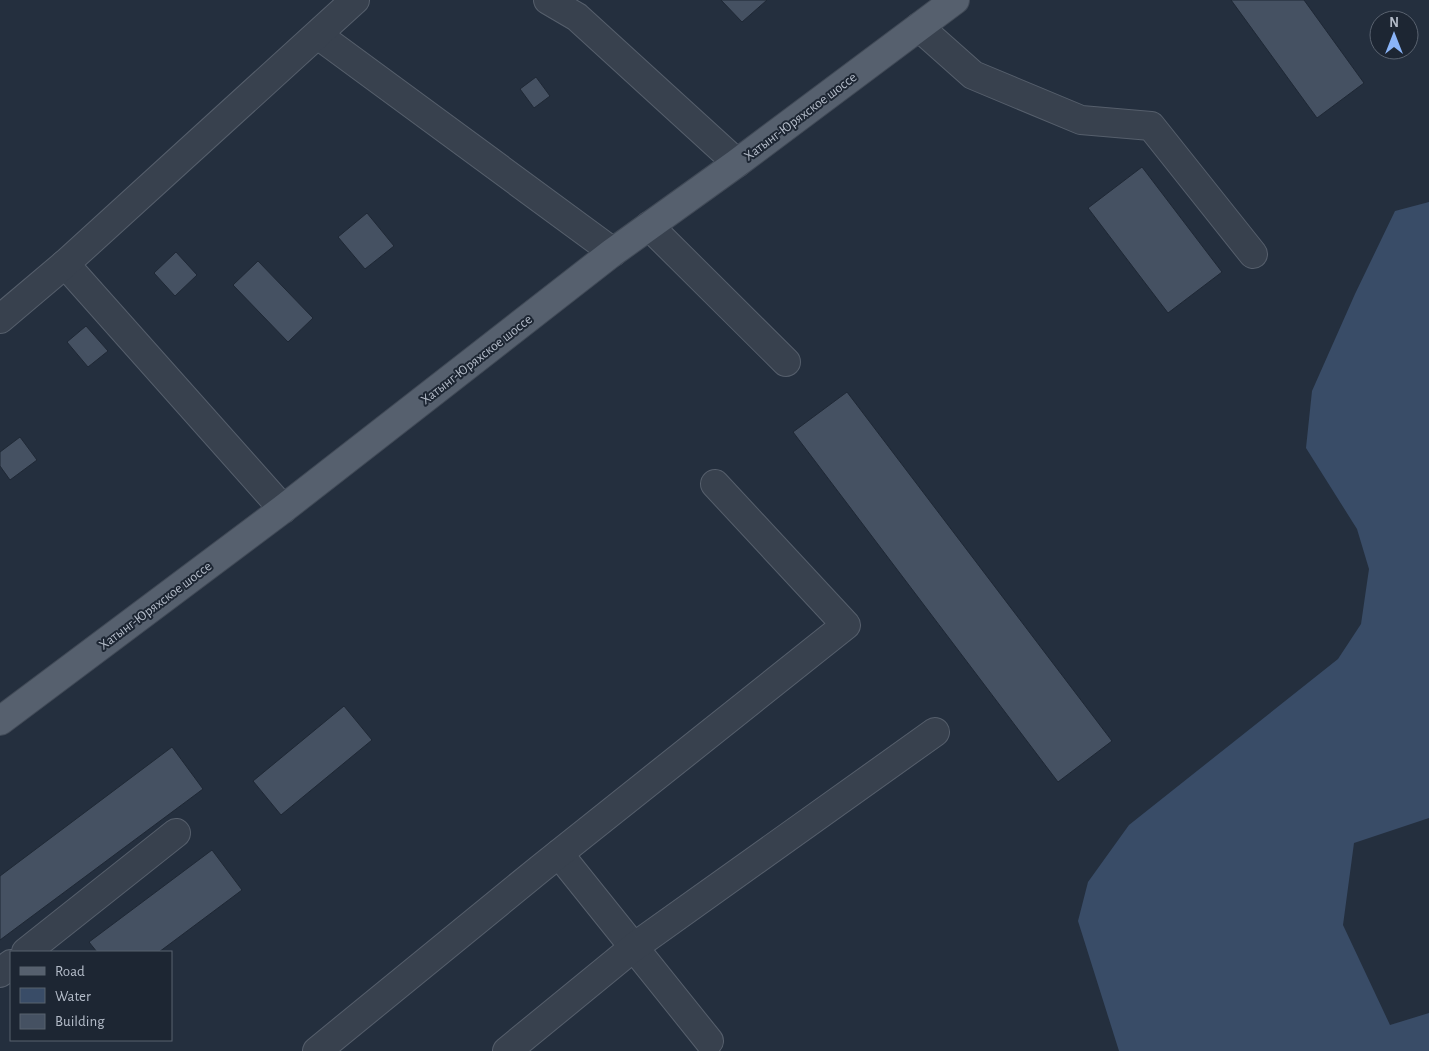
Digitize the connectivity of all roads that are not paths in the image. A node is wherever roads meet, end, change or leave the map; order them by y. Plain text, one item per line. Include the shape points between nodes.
1 (355, 0) edge
2 (548, 0) edge
3 (955, 0) edge
4 (919, 26) junction
5 (318, 35) junction
6 (737, 163) junction
7 (649, 226) junction
8 (613, 252) junction
9 (1253, 254) dead end
10 (65, 264) junction
11 (0, 318) edge
12 (786, 362) dead end
13 (715, 484) dead end
14 (283, 509) junction
15 (0, 721) edge
16 (935, 732) dead end
17 (176, 833) dead end
18 (559, 854) junction
19 (634, 947) junction
20 (27, 951) edge
21 (10, 965) edge
22 (0, 973) edge
23 (710, 1041) dead end
24 (317, 1051) edge
25 (506, 1051) edge

1 - 5 street
2 - 6 street via 577,17
3 - 4 main road, Хатынг-Юряхское шоссе
4 - 6 main road, Хатынг-Юряхское шоссе
4 - 9 street via 972,75 1081,120 1151,126
5 - 8 street
5 - 10 street
6 - 7 main road, Хатынг-Юряхское шоссе
7 - 8 main road, Хатынг-Юряхское шоссе
7 - 12 street
8 - 14 main road, Хатынг-Юряхское шоссе
10 - 11 street
10 - 14 street
13 - 18 street via 846,625
14 - 15 main road, Хатынг-Юряхское шоссе
16 - 19 street
17 - 20 street
18 - 19 street
18 - 24 street
19 - 23 street
19 - 25 street
21 - 22 street

